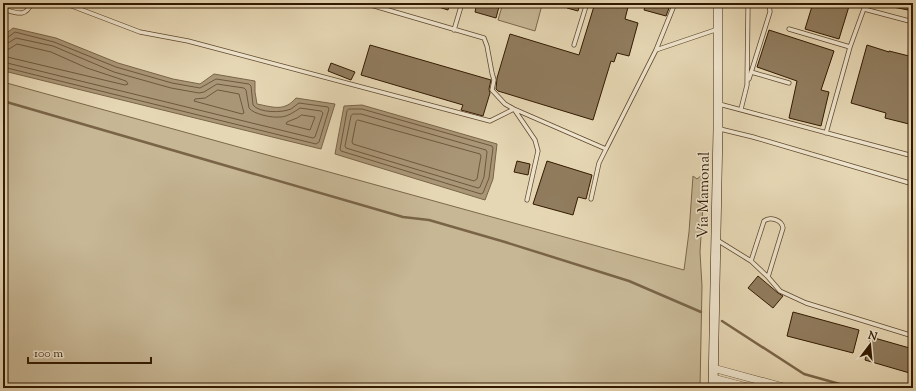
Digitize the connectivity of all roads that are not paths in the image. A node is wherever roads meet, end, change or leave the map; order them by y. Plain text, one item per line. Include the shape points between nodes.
1 (32, 3) edge
2 (64, 3) edge
3 (364, 3) edge
4 (462, 3) edge
5 (586, 3) edge
6 (675, 3) edge
7 (718, 3) edge
8 (750, 3) edge
9 (769, 3) edge
10 (866, 3) edge
11 (3, 9) edge
12 (864, 9) junction
13 (913, 22) edge
14 (718, 29) junction
15 (789, 29) dead end
16 (454, 30) junction
17 (574, 45) dead end
18 (850, 47) junction
19 (656, 50) junction
20 (751, 72) junction
21 (789, 83) dead end
22 (747, 85) junction
23 (719, 104) junction
24 (741, 109) junction
25 (514, 110) junction
26 (718, 129) junction
27 (826, 133) junction
28 (606, 149) junction
29 (913, 156) edge
30 (913, 184) edge
31 (591, 199) dead end
32 (527, 200) dead end
33 (716, 240) junction
34 (751, 261) junction
35 (768, 277) junction
36 (913, 336) edge
37 (713, 368) junction
38 (713, 378) junction
39 (713, 388) edge
40 (751, 388) edge
41 (786, 388) edge

1 - 11 lane via 24,13
2 - 25 lane via 140,32 188,41 490,121
3 - 16 lane
4 - 16 lane
5 - 17 lane
6 - 19 lane
7 - 14 street, Vía Mamonal
8 - 22 lane
9 - 20 lane via 770,12
10 - 12 lane
12 - 13 lane
12 - 18 lane
14 - 19 lane
14 - 23 street, Vía Mamonal
15 - 18 lane
16 - 25 lane via 485,39 494,80 492,90
18 - 27 lane
19 - 28 lane
20 - 21 lane
20 - 22 lane
22 - 24 lane
23 - 24 lane
23 - 26 street, Vía Mamonal
24 - 27 lane
25 - 28 lane
25 - 32 lane via 535,140 538,151
26 - 30 lane
26 - 33 street, Vía Mamonal
27 - 29 lane
28 - 31 lane via 599,163
33 - 34 lane
33 - 37 street, Vía Mamonal
34 - 35 lane
34 - 35 lane via 764,221 770,218 781,222 783,228
35 - 36 lane via 780,291 806,303
37 - 38 street, Vía Mamonal
37 - 41 street
38 - 39 street, Vía Mamonal
38 - 40 street

